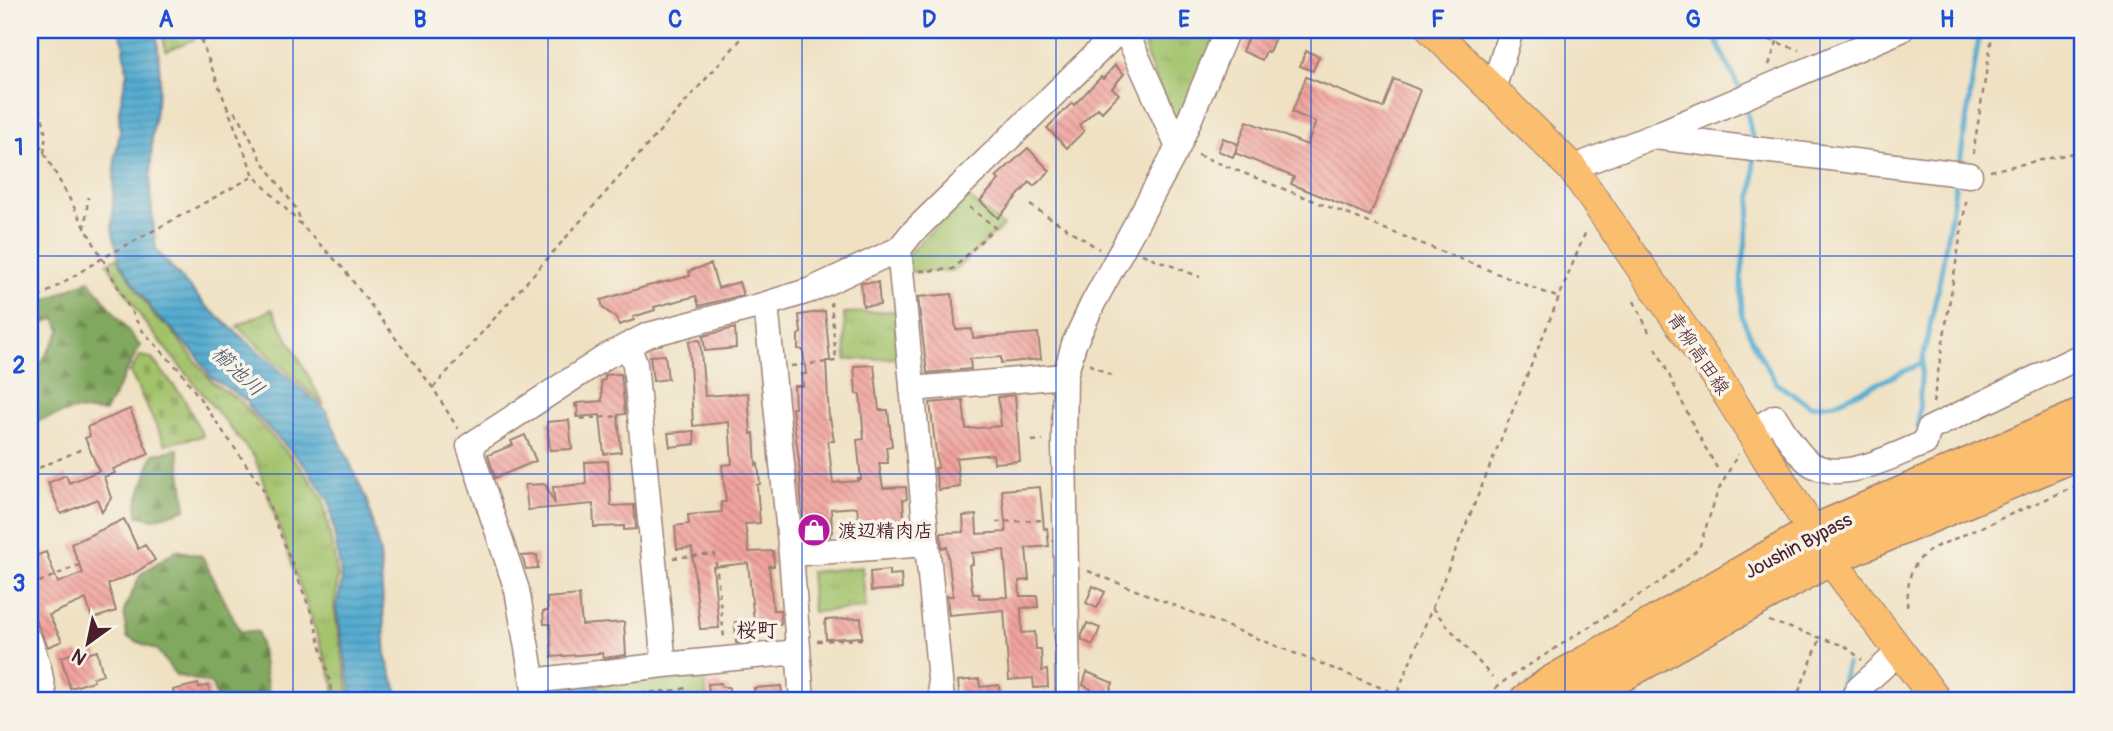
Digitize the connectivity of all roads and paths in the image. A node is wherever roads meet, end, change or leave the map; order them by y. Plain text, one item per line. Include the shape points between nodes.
1 (197, 30) edge
2 (217, 30) edge
3 (749, 30) edge
4 (1120, 30) edge
5 (1125, 30) edge
6 (1227, 30) edge
7 (1432, 30) edge
8 (1511, 30) edge
9 (1741, 30) edge
10 (1781, 30) edge
11 (1901, 30) edge
12 (1993, 30) edge
13 (203, 41) junction
14 (1777, 43) junction
15 (1803, 51) dead end
16 (1493, 90) junction
17 (30, 91) edge
18 (226, 106) junction
19 (30, 127) edge
20 (1651, 137) junction
21 (1178, 147) junction
22 (2083, 151) edge
23 (44, 153) junction
24 (1572, 168) junction
25 (1970, 175) junction
26 (254, 176) junction
27 (952, 193) junction
28 (88, 197) dead end
29 (1598, 204) junction
30 (1030, 205) dead end
31 (302, 226) junction
32 (85, 229) junction
33 (1120, 253) junction
34 (101, 259) junction
35 (900, 259) junction
36 (1200, 277) dead end
37 (829, 281) junction
38 (1559, 298) junction
39 (30, 303) edge
40 (766, 304) junction
41 (628, 345) junction
42 (1656, 348) dead end
43 (2083, 355) edge
44 (1068, 365) junction
45 (772, 368) junction
46 (1114, 377) dead end
47 (572, 379) junction
48 (433, 388) junction
49 (912, 389) junction
50 (640, 414) junction
51 (2083, 416) edge
52 (1929, 429) junction
53 (1751, 432) junction
54 (469, 446) junction
55 (82, 449) dead end
56 (2083, 450) edge
57 (1717, 468) dead end
58 (30, 472) edge
59 (2083, 483) edge
60 (1065, 519) junction
61 (996, 522) dead end
62 (926, 544) junction
63 (1821, 546) junction
64 (791, 554) junction
65 (654, 559) junction
66 (79, 565) dead end
67 (1083, 569) dead end
68 (30, 586) edge
69 (1907, 607) dead end
70 (1432, 608) junction
71 (1769, 621) dead end
72 (1821, 637) junction
73 (862, 639) dead end
74 (30, 641) edge
75 (797, 647) junction
76 (1899, 652) junction
77 (726, 659) junction
78 (674, 664) junction
79 (1875, 672) junction
80 (1492, 677) dead end
81 (535, 691) edge
82 (1397, 694) junction
83 (45, 701) edge
84 (331, 701) edge
85 (614, 701) edge
86 (802, 701) edge
87 (942, 701) edge
88 (1068, 701) edge
89 (1394, 701) edge
90 (1479, 701) edge
91 (1527, 701) edge
92 (1573, 701) edge
93 (1795, 701) edge
94 (1852, 701) edge
95 (1937, 701) edge

1 - 13 path
2 - 13 path
3 - 48 path
4 - 27 street
5 - 21 street
6 - 21 street
7 - 16 main road, 青柳高田線
8 - 16 street
9 - 14 path
10 - 14 path
11 - 20 street
12 - 25 path
13 - 18 path
14 - 15 path
16 - 24 main road, 青柳高田線
17 - 23 path via 42,113 47,137
18 - 26 path
18 - 31 path via 239,116 261,159 297,210
19 - 23 path
20 - 24 street
20 - 25 street
21 - 33 street
21 - 38 path
22 - 25 path
23 - 32 path
24 - 29 main road, 青柳高田線
25 - 52 path
26 - 31 path
26 - 34 path
27 - 35 street via 911,234
27 - 35 path via 995,227 953,269 911,271
28 - 32 path
29 - 38 path
29 - 53 main road, 青柳高田線
30 - 33 path
31 - 48 path via 342,267
32 - 34 path
33 - 36 path
33 - 44 street
34 - 39 path
34 - 84 path via 141,329 182,373 262,487 313,617 331,681
35 - 37 street
35 - 49 street
37 - 40 street
37 - 45 path via 836,361
38 - 70 path
40 - 41 street via 648,335
40 - 45 street
41 - 47 street
41 - 50 street via 635,364
42 - 57 path
43 - 52 street
44 - 46 path
44 - 49 street
44 - 60 street via 1063,440
45 - 64 street
47 - 50 path via 577,419
47 - 54 street
48 - 54 path
49 - 62 street
50 - 65 street
51 - 63 highway, Joushin Bypass
52 - 53 street via 1925,443 1852,471 1830,471 1809,463 1775,417
53 - 63 main road, 青柳高田線
53 - 90 path via 1717,491 1699,548 1663,580
54 - 81 street via 517,590
55 - 58 path
56 - 63 highway, Joushin Bypass
59 - 69 path via 1917,559 1908,582
60 - 61 path
60 - 88 street
62 - 64 street
62 - 87 street
63 - 76 main road, 青柳高田線
63 - 91 highway, Joushin Bypass via 1551,684
63 - 92 highway, Joushin Bypass
64 - 75 street
65 - 77 path via 715,554
65 - 78 street
66 - 68 path
67 - 82 path
70 - 80 path
70 - 82 path
71 - 72 path
72 - 79 path via 1845,646
72 - 93 path
73 - 75 path
74 - 83 street
75 - 77 street
75 - 86 street
76 - 79 street
76 - 95 main road, 青柳高田線
77 - 78 street
78 - 81 street
78 - 85 path via 685,688 620,695
79 - 94 street
82 - 89 path

